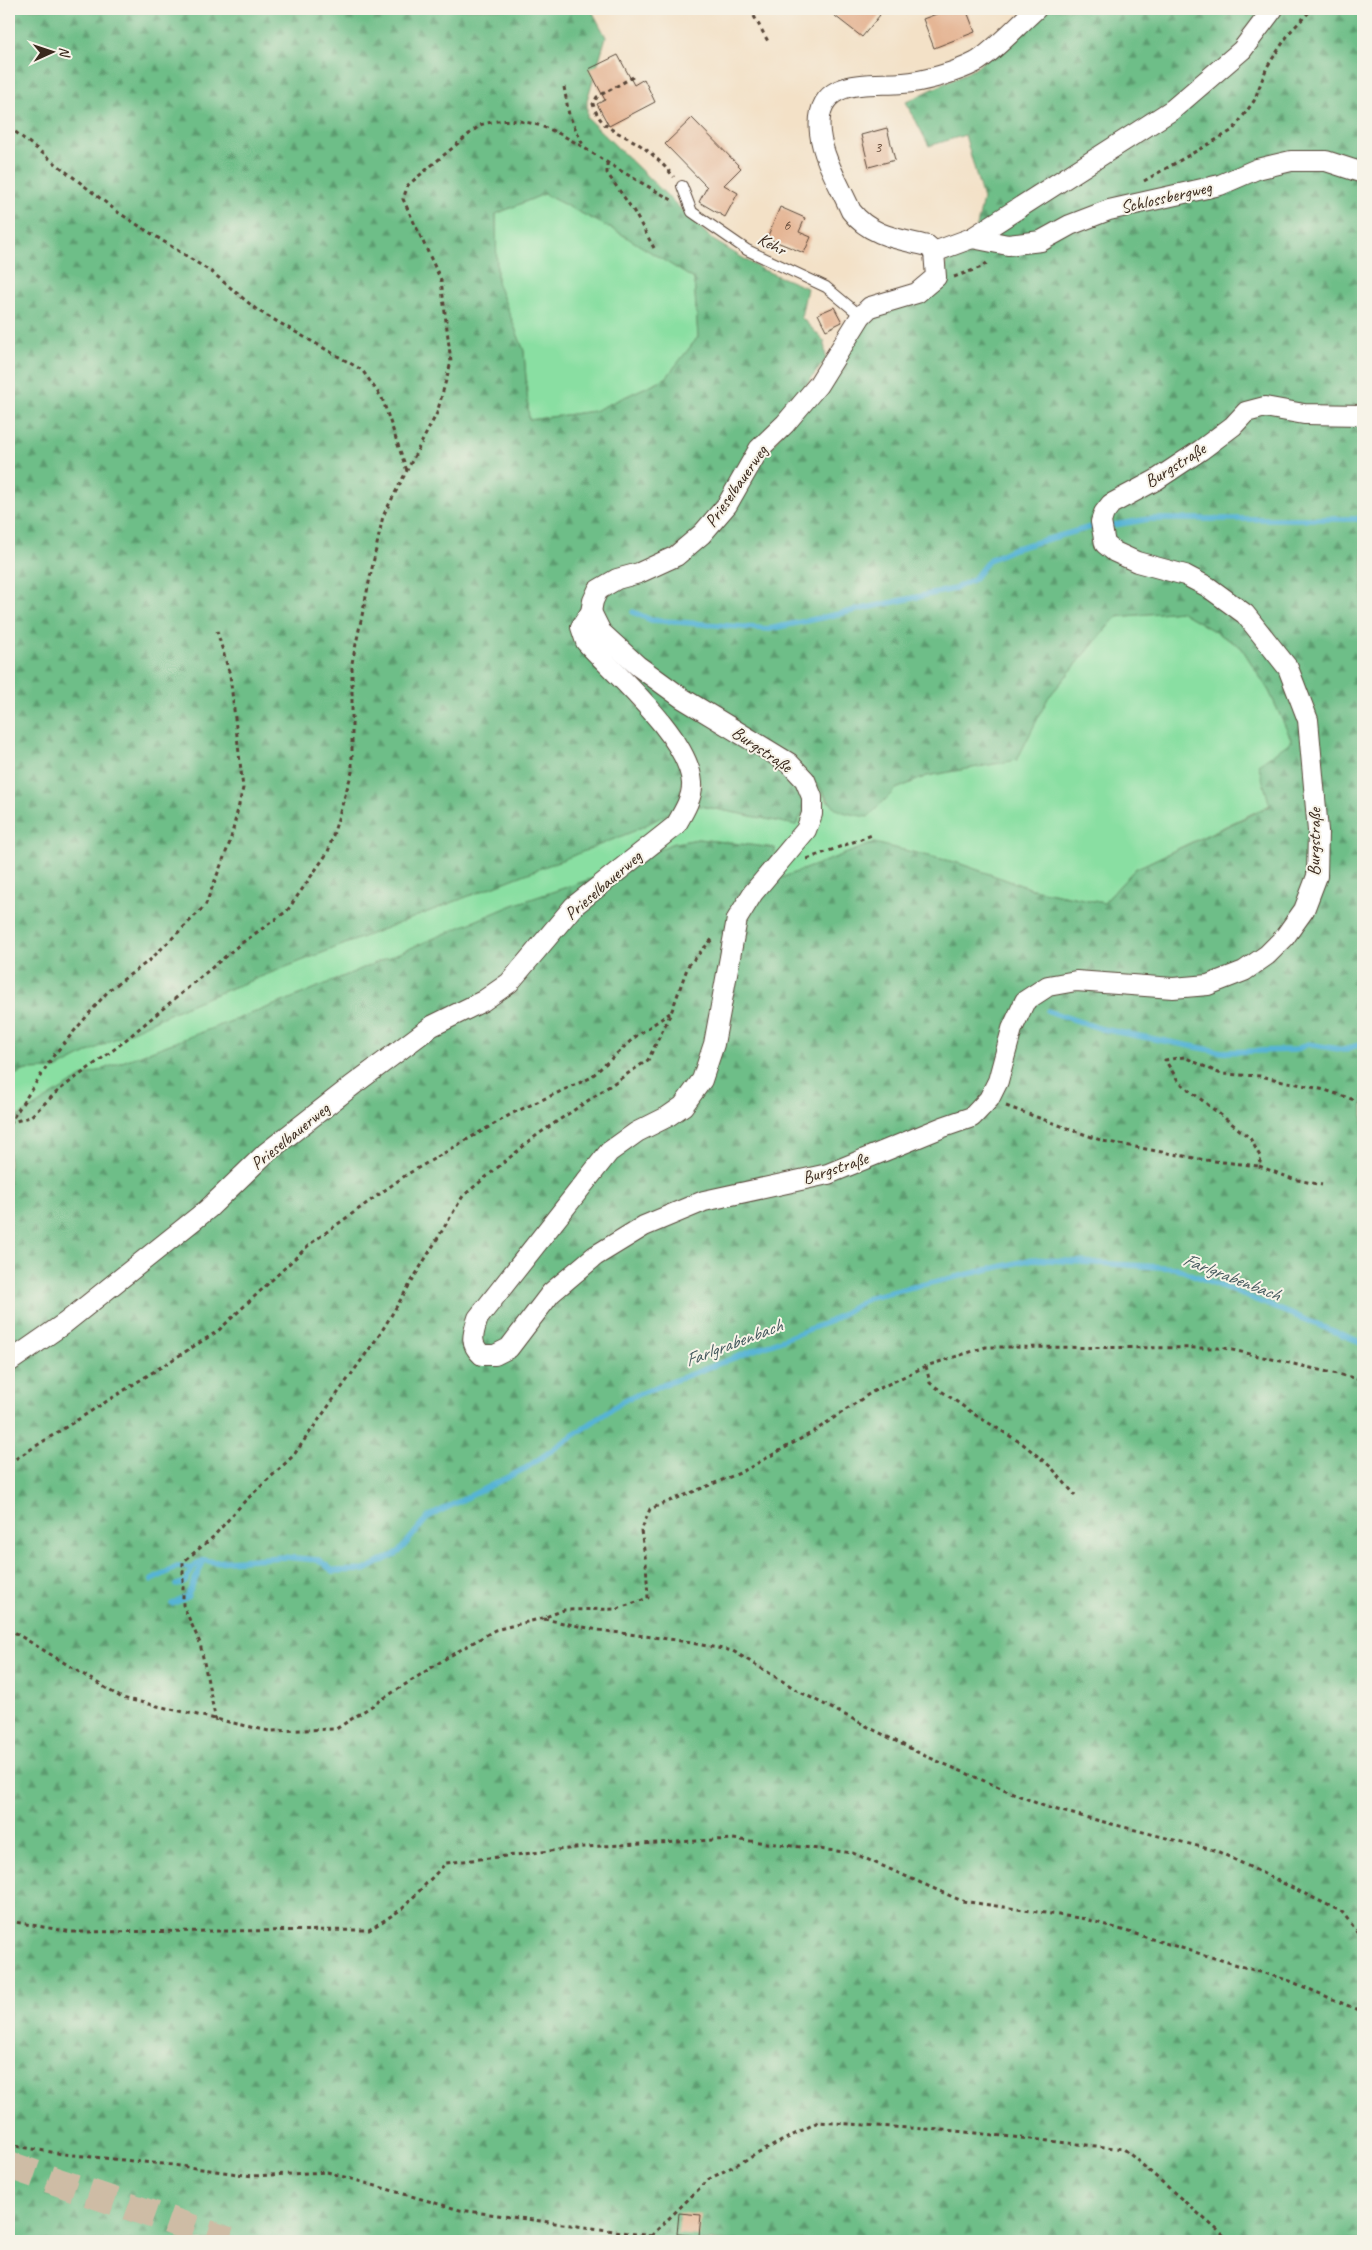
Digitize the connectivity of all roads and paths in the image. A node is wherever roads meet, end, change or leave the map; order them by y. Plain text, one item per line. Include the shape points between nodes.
1 (750, 9) edge
2 (1036, 9) edge
3 (1273, 9) edge
4 (1312, 9) edge
5 (768, 43) dead end
6 (633, 77) dead end
7 (564, 87) dead end
8 (9, 127) edge
9 (583, 146) junction
10 (607, 162) junction
11 (1363, 173) edge
12 (1140, 182) dead end
13 (682, 186) joint
14 (692, 212) junction
15 (972, 238) junction
16 (1008, 246) junction
17 (654, 248) dead end
18 (934, 252) junction
19 (936, 277) junction
20 (861, 316) junction
21 (1363, 415) edge
22 (407, 471) junction
23 (591, 612) junction
24 (216, 631) dead end
25 (872, 835) dead end
26 (804, 860) dead end
27 (737, 919) junction
28 (671, 1013) junction
29 (989, 1099) junction
30 (1363, 1103) edge
31 (9, 1124) edge
32 (1259, 1166) junction
33 (1322, 1185) dead end
34 (9, 1362) edge
35 (926, 1366) junction
36 (1363, 1380) edge
37 (9, 1463) edge
38 (1075, 1495) dead end
39 (543, 1618) junction
40 (9, 1627) edge
41 (216, 1721) junction
42 (9, 1921) edge
43 (1363, 1939) edge
44 (1363, 2012) edge
45 (9, 2145) edge
46 (651, 2236) junction
47 (660, 2241) edge
48 (1230, 2241) edge

1 - 5 path
2 - 18 street via 976,62 926,80 865,83 841,88 822,111 820,133 824,151 857,219 878,233 928,246
3 - 15 street via 1242,50 1172,110
4 - 12 path via 1290,32 1267,67 1254,101 1234,130
6 - 13 path via 597,97 593,104 596,113 604,126 639,144
7 - 9 path via 569,115
8 - 22 path via 119,213 213,273 257,310 362,370 382,398
9 - 10 path
9 - 22 path via 560,132 515,119 494,120 480,125 408,185 403,199 442,280 451,362 438,413
10 - 14 path
10 - 17 path via 607,173
11 - 16 street, Schlossbergweg via 1326,161 1282,163 1256,169 1220,185 1109,210 1070,225 1040,242
13 - 14 lane
14 - 20 lane, Kehr via 747,250 826,288
15 - 16 street, Schlossbergweg
15 - 18 street
16 - 19 path via 982,267 952,278
18 - 19 street
19 - 20 street via 917,293 870,307
20 - 23 street, Prieselbauerweg via 818,385 759,449 727,505 702,534 676,556 598,590
21 - 29 street, Burgstraße via 1304,414 1265,407 1246,412 1201,450 1156,480 1111,504 1101,522 1105,544 1115,552 1137,562 1185,575 1246,614 1288,668 1308,720 1318,831 1317,876 1304,910 1267,955 1244,971 1208,985 1173,988 1076,981 1048,986 1025,1001 1012,1029 998,1081
22 - 31 path via 383,516 352,663 352,772 328,852 287,910 239,945 30,1117
23 - 27 street, Burgstraße via 601,632 638,666 682,698 789,763 805,780 812,797 812,814 806,830 753,894
23 - 34 street, Prieselbauerweg via 581,627 586,642 661,722 689,762 693,785 686,809 676,825 574,906 509,983 483,1001 432,1026 361,1079 266,1153 208,1210 65,1323
24 - 31 path via 230,675 243,788 230,842 205,906 150,960 109,990 54,1055
25 - 26 path
27 - 28 path via 722,928 688,966
27 - 29 street, Burgstraße via 714,1044 702,1080 683,1106 636,1132 609,1152 478,1318 472,1337 474,1348 482,1355 495,1355 509,1348 551,1293 595,1256 644,1226 704,1201 828,1174 972,1117
28 - 37 path via 635,1037 590,1078 513,1113 406,1175 310,1244 218,1331
28 - 41 path via 648,1060 537,1135 463,1196 380,1334 293,1456 244,1502 212,1538 182,1562 183,1605 200,1643
29 - 32 path via 1103,1141 1205,1160
30 - 32 path via 1325,1090 1260,1076 1221,1074 1184,1057 1165,1060 1179,1082 1250,1138 1262,1158
32 - 33 path via 1293,1179
35 - 36 path via 986,1347 1224,1348
35 - 38 path via 930,1383 1024,1444 1051,1467
35 - 39 path via 872,1392 813,1432 740,1473 650,1509 641,1531 648,1598 617,1609 564,1610
39 - 41 path via 495,1630 336,1729 269,1732
39 - 43 path via 598,1630 733,1650 802,1693 923,1756 1019,1796 1046,1807 1217,1851 1342,1912
40 - 41 path via 122,1698
42 - 44 path via 72,1932 369,1930 402,1909 446,1863 584,1847 733,1839 853,1853 962,1901 1086,1919 1290,1982
45 - 46 path via 252,2176 327,2172 460,2210
46 - 47 path
46 - 48 path via 709,2179 818,2122 956,2131 1124,2149

